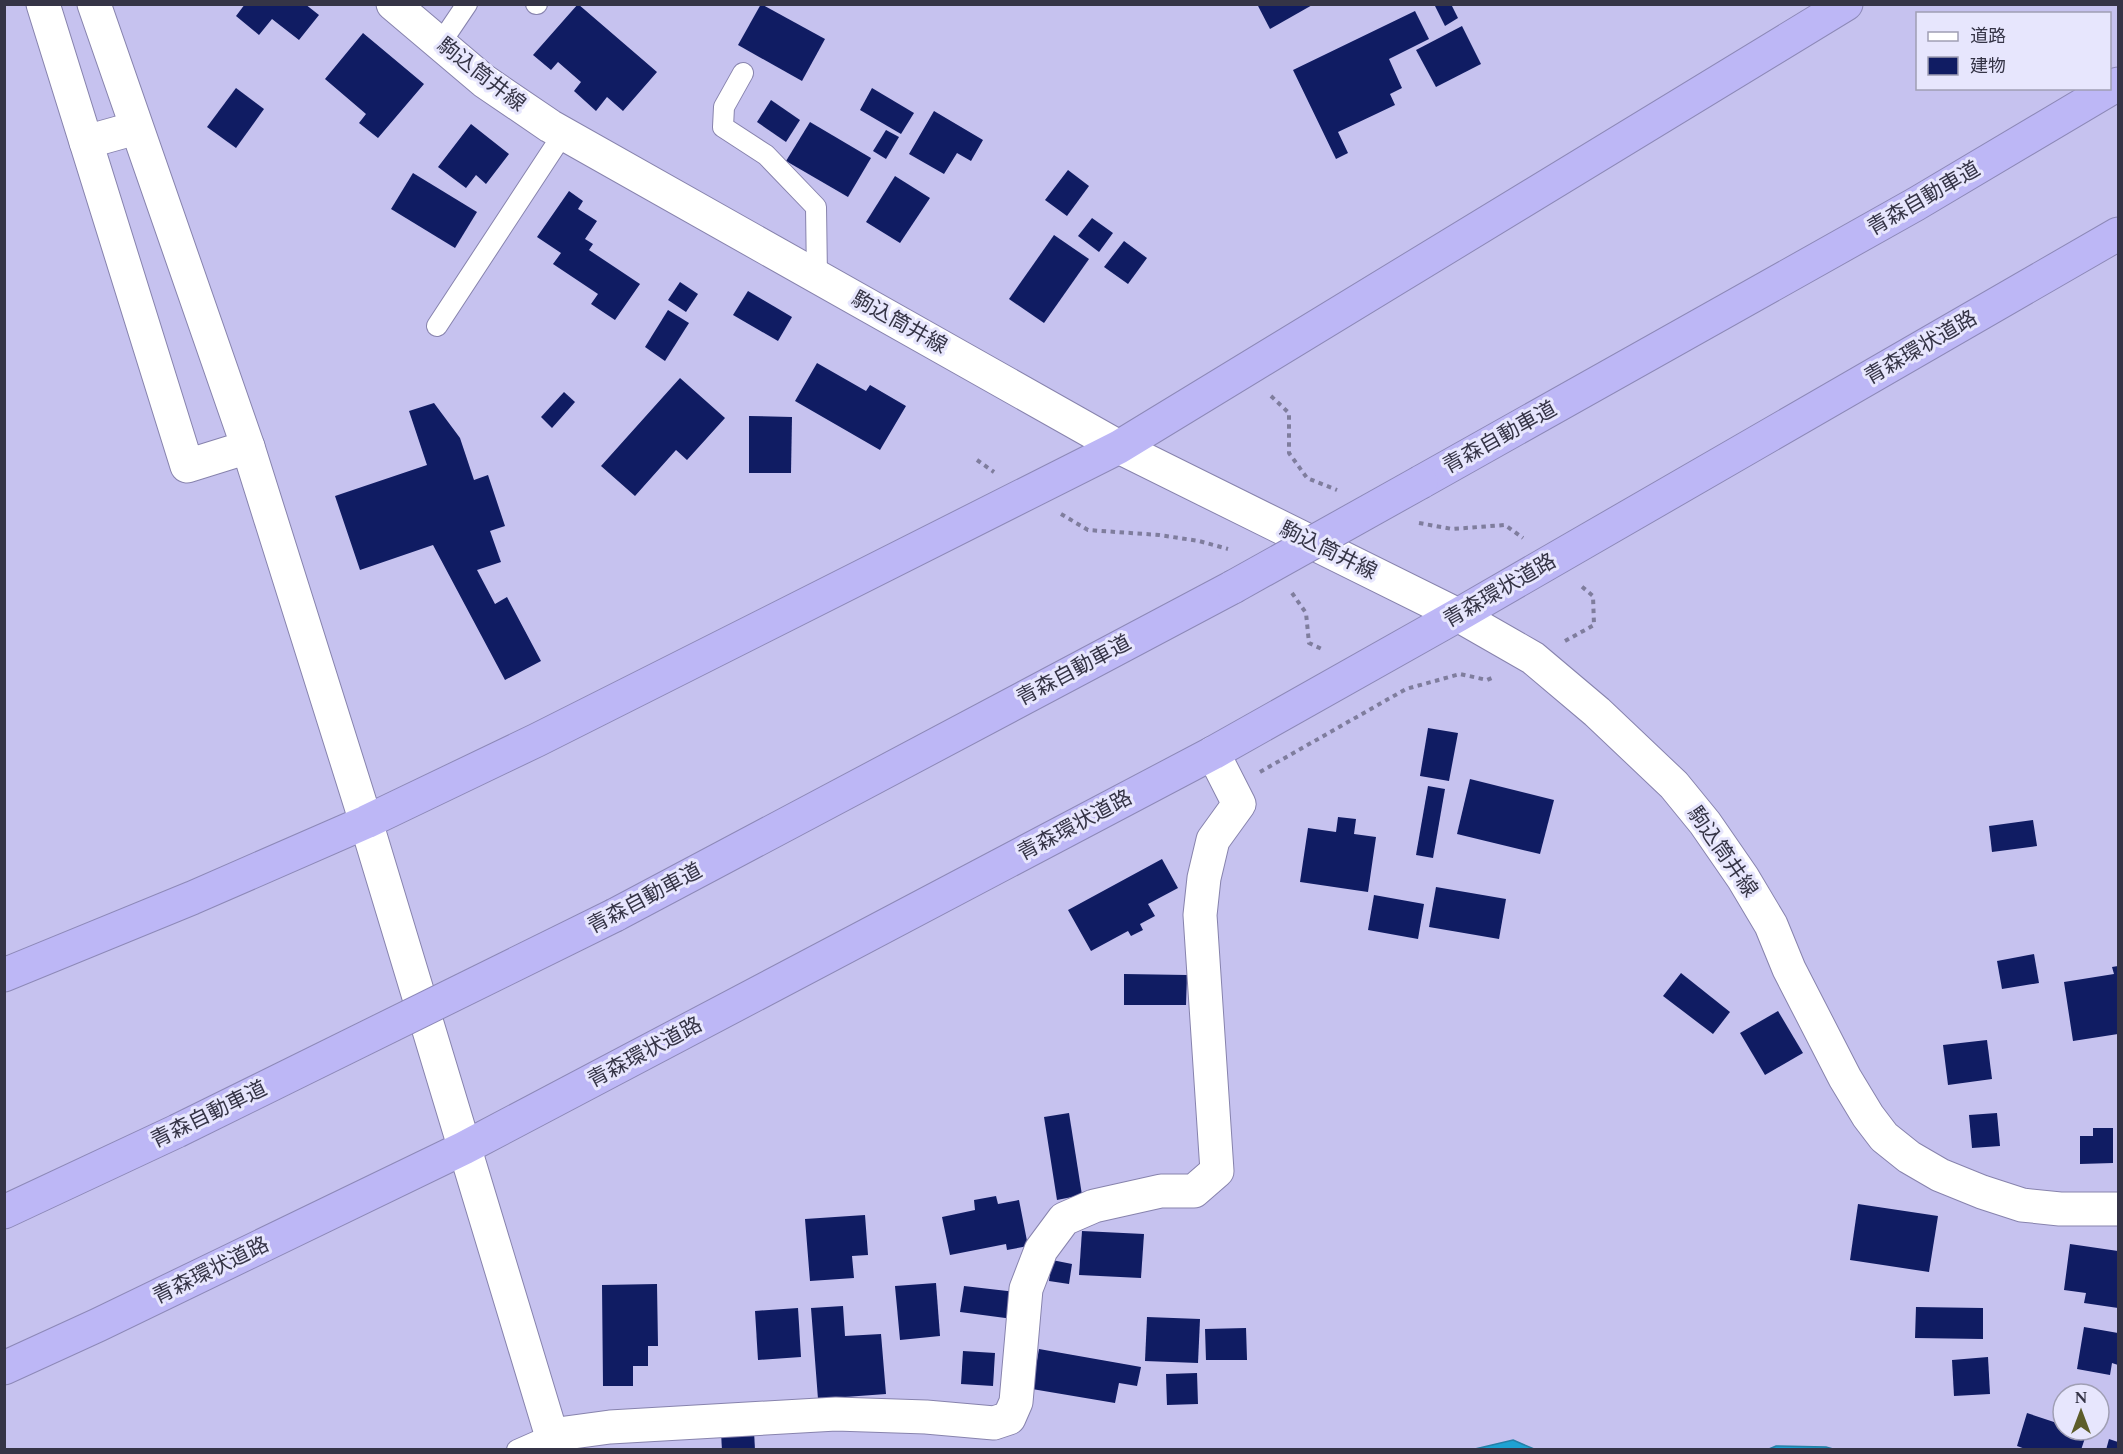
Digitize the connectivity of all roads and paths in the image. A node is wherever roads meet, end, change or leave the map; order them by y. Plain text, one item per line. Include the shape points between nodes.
1 (42, 4) edge
2 (94, 4) edge
3 (393, 4) edge
4 (467, 4) edge
5 (1846, 4) edge
6 (440, 44) junction
7 (743, 73) dead end
8 (2108, 90) edge
9 (136, 129) junction
10 (563, 134) junction
11 (86, 142) junction
12 (2118, 234) edge
13 (817, 277) junction
14 (437, 326) dead end
15 (248, 447) junction
16 (1119, 447) junction
17 (1458, 615) junction
18 (1213, 753) junction
19 (366, 822) junction
20 (4, 975) edge
21 (464, 1148) junction
22 (2118, 1209) edge
23 (4, 1212) edge
24 (4, 1368) edge
25 (554, 1442) edge
26 (517, 1449) edge

1 - 11 street
2 - 9 street
3 - 6 street, 駒込筒井線
4 - 6 lane
5 - 16 highway
6 - 10 street, 駒込筒井線 via 484,81
7 - 13 lane via 724,107 723,127 766,155 816,207
8 - 23 highway, 青森自動車道, bridge via 1916,204 1233,587 615,915
9 - 11 street
9 - 15 street
10 - 13 street, 駒込筒井線
10 - 14 lane
11 - 15 street via 187,466
12 - 17 highway, 青森環状道路
13 - 16 street, 駒込筒井線
15 - 19 street
16 - 17 street, 駒込筒井線
16 - 19 highway
17 - 18 highway, 青森環状道路
17 - 22 street, 駒込筒井線 via 1533,658 1597,712 1680,793 1705,823 1771,925 1845,1078 1884,1137 1940,1175 2022,1205
18 - 21 highway, 青森環状道路
18 - 25 street via 1239,804 1213,840 1200,915 1217,1171 1194,1191 1161,1191 1094,1206 1065,1219 1041,1250 1026,1289 1016,1402 1010,1418 994,1423 836,1414 610,1427
19 - 20 highway
19 - 21 street
21 - 24 highway, 青森環状道路
21 - 25 street
25 - 26 lane

